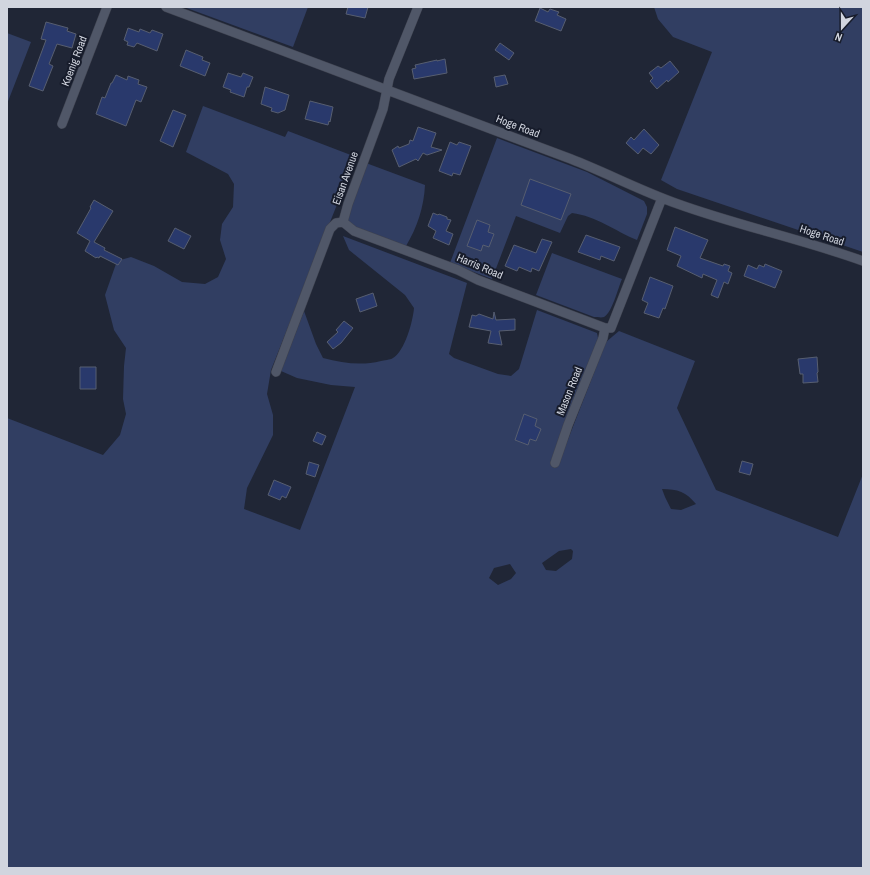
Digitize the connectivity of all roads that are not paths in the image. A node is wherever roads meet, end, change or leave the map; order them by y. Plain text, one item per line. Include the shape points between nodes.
1 (107, 7) edge
2 (166, 7) edge
3 (418, 7) edge
4 (386, 90) junction
5 (62, 124) dead end
6 (662, 198) junction
7 (342, 222) junction
8 (863, 261) edge
9 (608, 328) junction
10 (276, 372) dead end
11 (555, 463) dead end

1 - 5 street, Koenig Road
2 - 4 street, Hoge Road
3 - 4 street, Eisan Avenue
4 - 6 street, Hoge Road via 574,161
4 - 7 street, Eisan Avenue via 384,109
6 - 8 street, Hoge Road
6 - 9 street, Mason Road
7 - 9 street, Harris Road via 354,231
7 - 10 street, Eisan Avenue via 336,223 330,229
9 - 11 street, Mason Road

